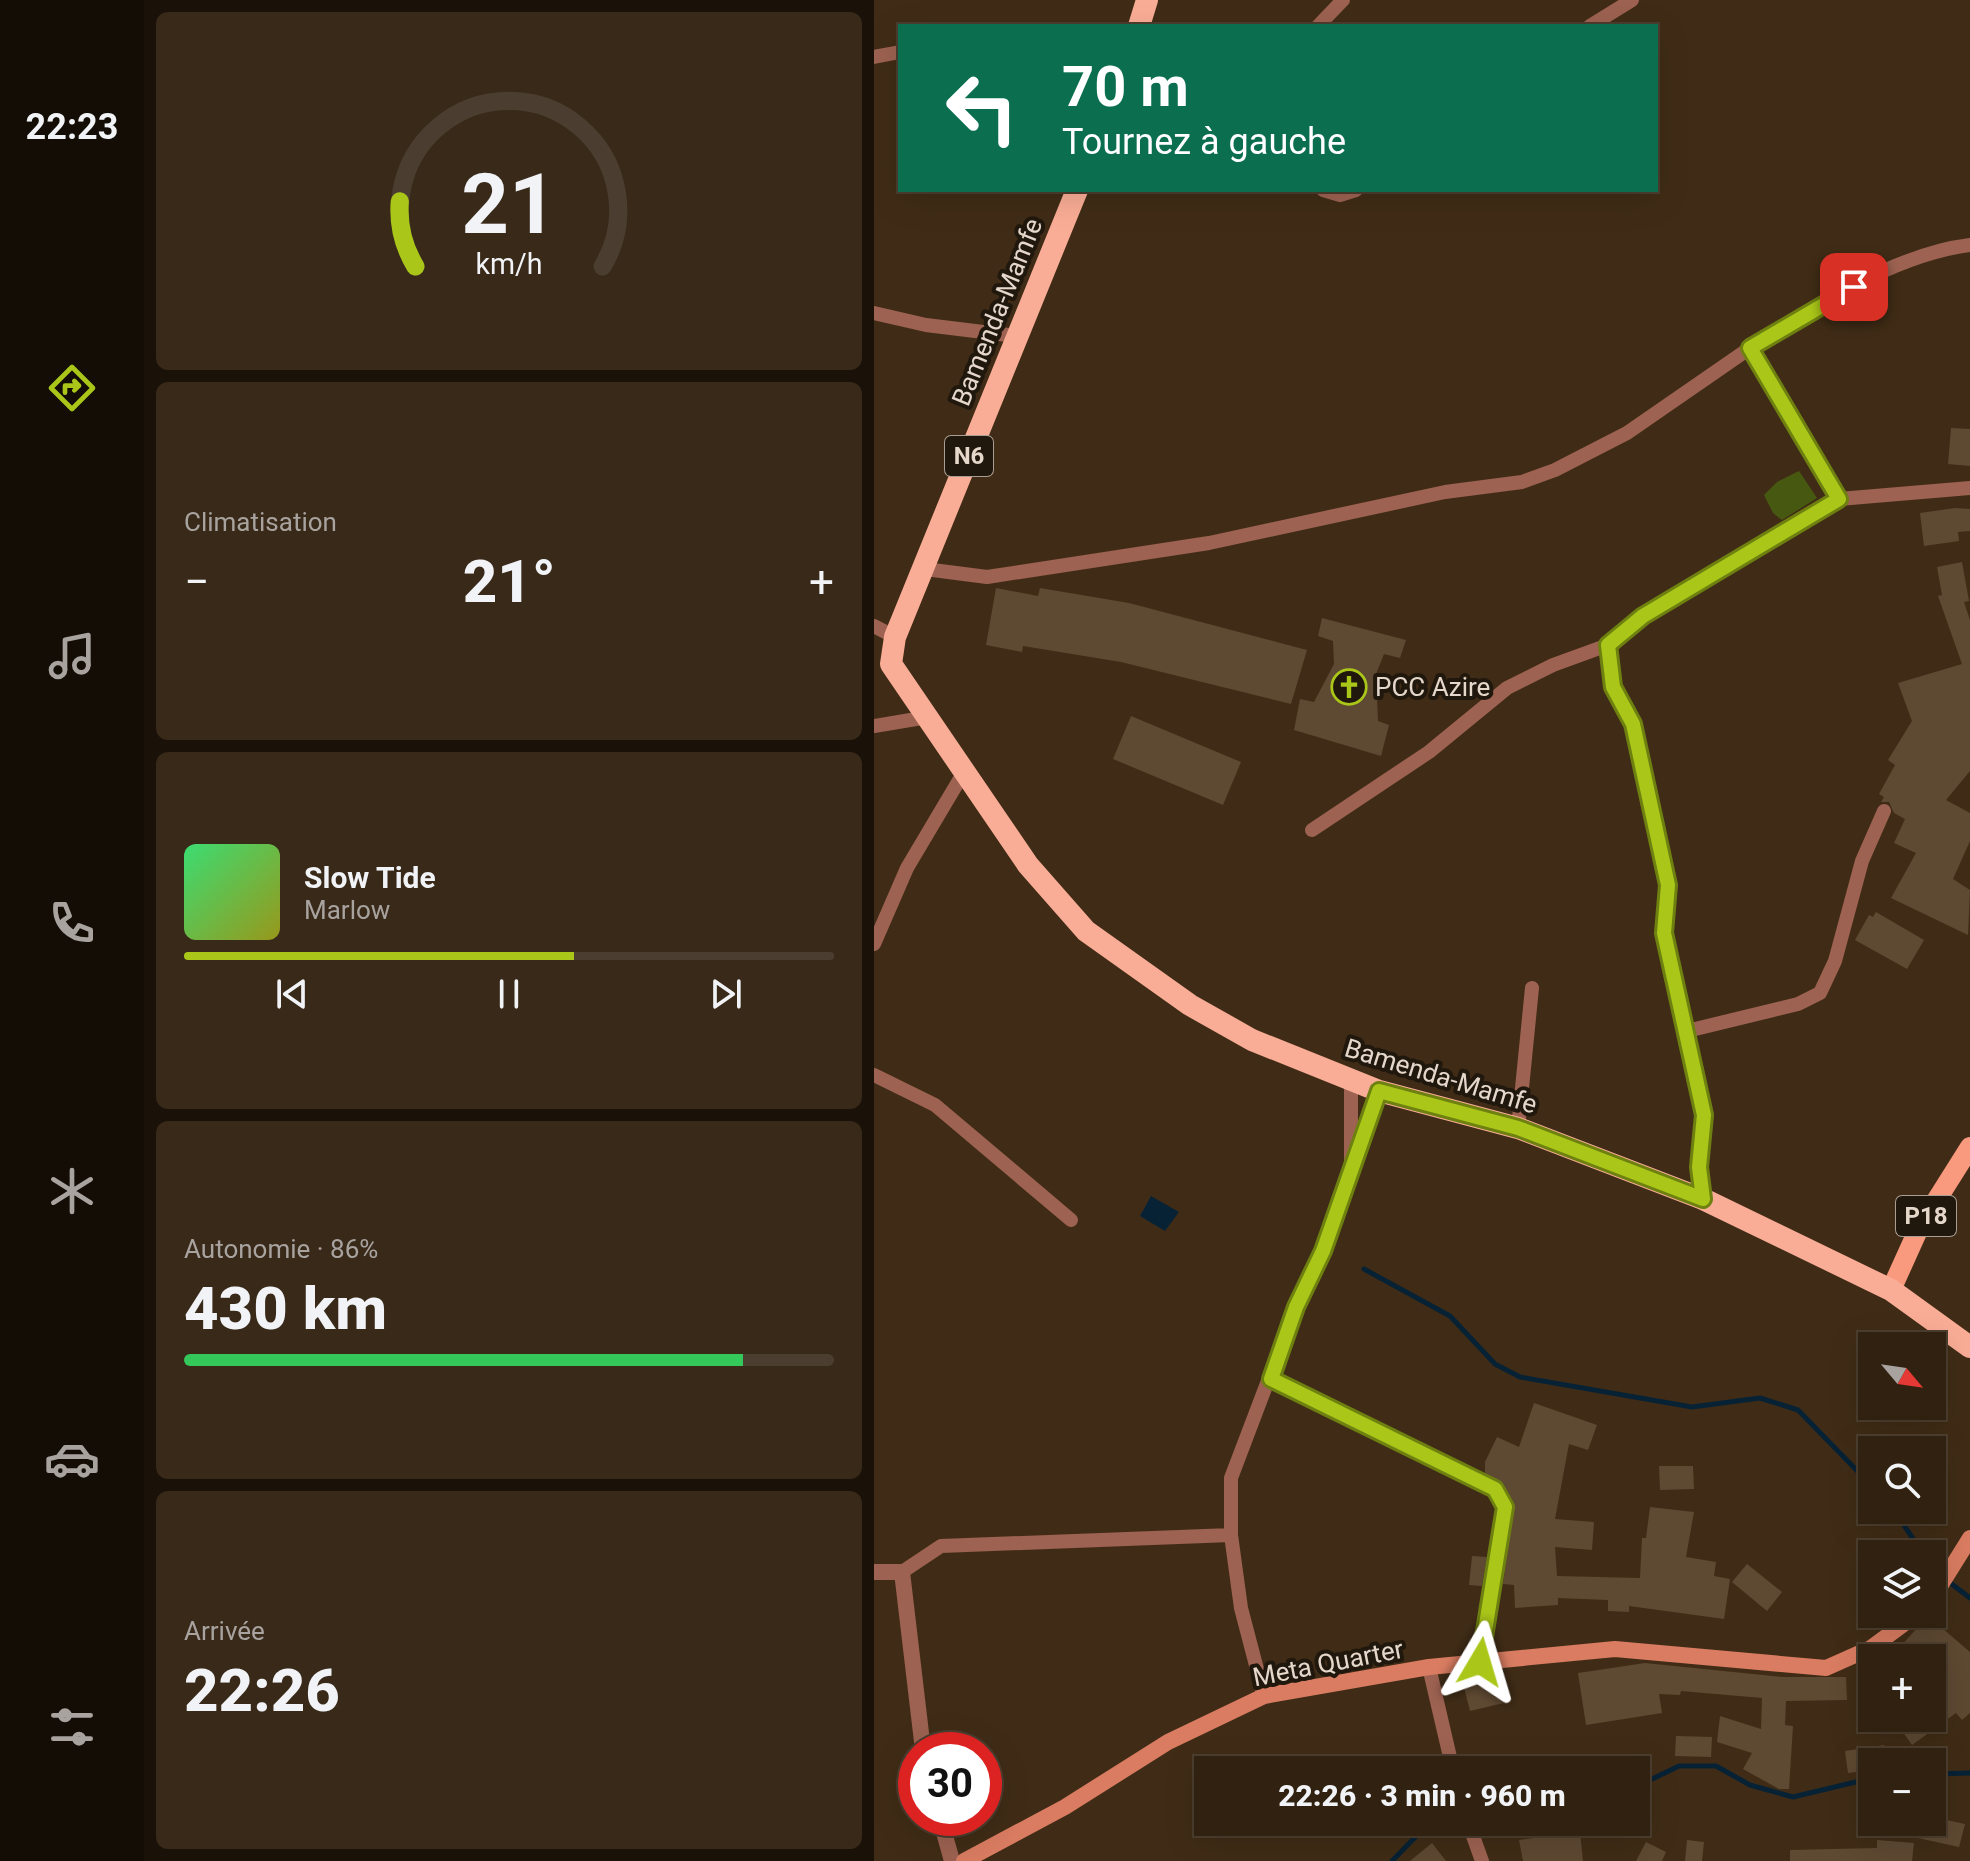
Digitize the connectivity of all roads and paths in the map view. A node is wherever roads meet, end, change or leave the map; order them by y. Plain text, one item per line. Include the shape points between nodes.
1 (1147, 0) edge
2 (1343, 0) edge
3 (1632, 0) edge
4 (1140, 24) edge
5 (1320, 24) edge
6 (1593, 24) edge
7 (898, 52) edge
8 (874, 57) edge
9 (1076, 192) edge
10 (1330, 192) edge
11 (1350, 192) edge
12 (1970, 245) edge
13 (874, 313) edge
14 (1016, 336) junction
15 (1750, 348) junction
16 (1970, 488) edge
17 (1839, 499) junction
18 (925, 569) junction
19 (874, 626) edge
20 (895, 637) junction
21 (1608, 645) junction
22 (923, 718) junction
23 (874, 726) edge
24 (964, 772) junction
25 (1884, 811) dead end
26 (1312, 830) dead end
27 (874, 944) edge
28 (1532, 988) dead end
29 (1683, 1032) junction
30 (874, 1075) edge
31 (1351, 1078) junction
32 (1379, 1091) junction
33 (1518, 1128) junction
34 (1970, 1147) edge
35 (1351, 1173) junction
36 (1703, 1199) junction
37 (1071, 1220) dead end
38 (1891, 1290) junction
39 (1945, 1326) junction
40 (1970, 1331) edge
41 (1970, 1347) edge
42 (1271, 1379) junction
43 (1231, 1535) junction
44 (1970, 1538) edge
45 (874, 1572) edge
46 (902, 1572) junction
47 (1946, 1576) edge
48 (1898, 1628) edge
49 (1480, 1662) junction
50 (1429, 1667) junction
51 (1264, 1696) junction
52 (921, 1732) edge
53 (1450, 1756) edge
54 (945, 1836) edge
55 (1473, 1836) edge
56 (952, 1861) edge
57 (964, 1861) edge
58 (1482, 1861) edge

1 - 4 highway
2 - 5 street
3 - 6 street
7 - 8 street
9 - 14 highway, Bamenda-Mamfe / N6
10 - 11 street
12 - 15 street via 1930,252 1894,268
13 - 14 street
14 - 18 highway, Bamenda-Mamfe / N6
15 - 17 street
15 - 18 street via 1627,433 1522,482 1445,492 1209,543 987,577
16 - 17 street
17 - 21 street via 1643,616
18 - 20 highway, Bamenda-Mamfe / N6
19 - 20 street
20 - 22 highway, Bamenda-Mamfe / N6 via 891,664
21 - 26 street via 1507,688 1429,752
21 - 29 street via 1613,687 1633,724 1668,885 1664,933
22 - 23 street
22 - 24 highway, Bamenda-Mamfe / N6
24 - 27 street via 907,868
24 - 31 highway, Bamenda-Mamfe / N6 via 1028,865 1086,931 1190,1005 1252,1040
25 - 29 street via 1862,861 1835,961 1820,993 1798,1004
28 - 33 street
29 - 36 street via 1704,1115 1699,1167
30 - 37 street via 935,1105
31 - 32 highway, Bamenda-Mamfe / N6
31 - 35 street
32 - 33 highway, Bamenda-Mamfe / N6
32 - 35 street
33 - 36 highway, Bamenda-Mamfe / N6
34 - 38 main road, P18 via 1919,1228
35 - 42 street
36 - 38 highway, Bamenda-Mamfe / N6
38 - 39 highway, Bamenda-Mamfe / N6
39 - 40 highway, Bamenda-Mamfe / N6
39 - 41 highway, Bamenda-Mamfe / N6
42 - 43 street via 1231,1478
42 - 49 street via 1495,1489 1505,1507
43 - 46 street via 941,1546
43 - 51 street via 1241,1608
44 - 47 main road
45 - 46 street
46 - 52 street
48 - 49 main road, Meta Quarter via 1871,1648 1826,1668 1615,1649
49 - 50 main road, Meta Quarter
50 - 51 main road, Meta Quarter
50 - 53 street
51 - 57 main road, Meta Quarter via 1168,1742 1065,1807
54 - 56 street
55 - 58 street

